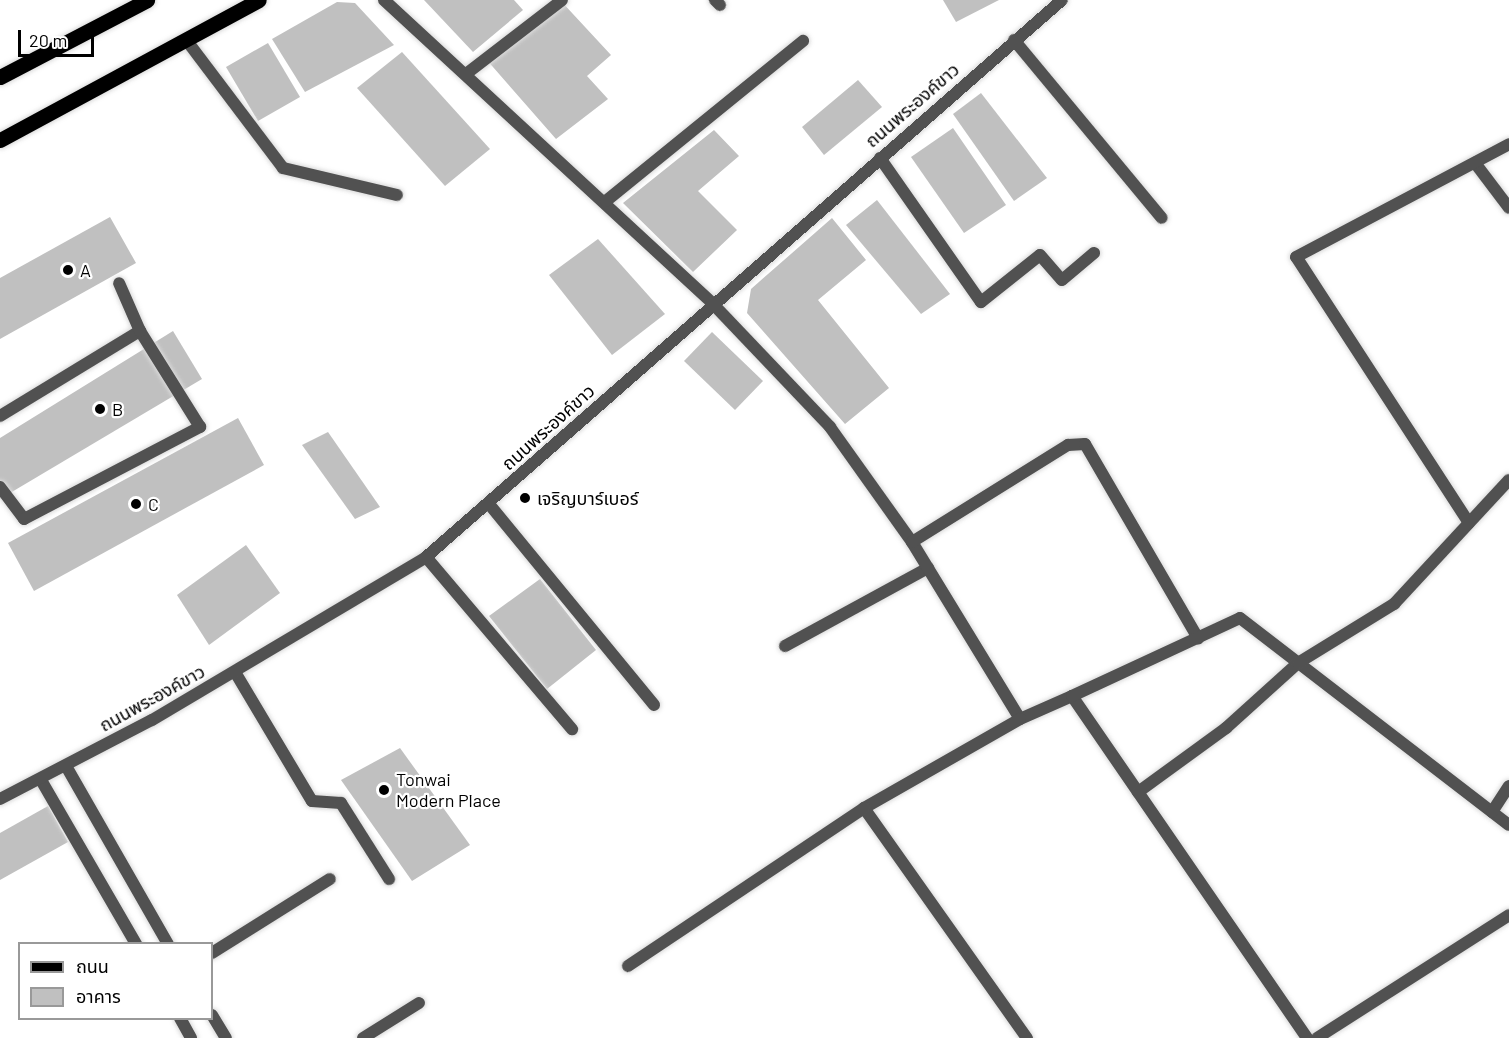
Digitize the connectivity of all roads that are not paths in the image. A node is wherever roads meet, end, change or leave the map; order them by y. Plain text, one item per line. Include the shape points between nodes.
1 (147, 0) edge
2 (259, 0) edge
3 (384, 0) edge
4 (562, 0) edge
5 (1062, 0) edge
6 (128, 4) edge
7 (803, 40) dead end
8 (1014, 40) junction
9 (187, 41) junction
10 (466, 74) junction
11 (0, 77) edge
12 (0, 140) edge
13 (1509, 144) edge
14 (880, 158) junction
15 (1475, 163) junction
16 (397, 195) dead end
17 (606, 201) junction
18 (1509, 208) edge
19 (1162, 218) dead end
20 (1094, 253) dead end
21 (119, 283) dead end
22 (713, 304) junction
23 (140, 331) junction
24 (0, 416) edge
25 (1509, 480) edge
26 (0, 487) edge
27 (489, 504) junction
28 (1469, 523) junction
29 (912, 542) junction
30 (426, 557) junction
31 (928, 568) junction
32 (1198, 638) junction
33 (784, 646) dead end
34 (1298, 663) junction
35 (235, 672) junction
36 (1072, 696) junction
37 (654, 705) dead end
38 (1020, 719) junction
39 (572, 729) dead end
40 (66, 766) junction
41 (41, 780) junction
42 (1509, 786) edge
43 (1138, 792) junction
44 (0, 799) edge
45 (864, 808) junction
46 (1492, 812) junction
47 (1509, 825) edge
48 (330, 879) dead end
49 (389, 879) dead end
50 (1509, 915) edge
51 (135, 942) edge
52 (167, 942) edge
53 (213, 952) edge
54 (628, 966) dead end
55 (419, 1003) dead end
56 (213, 1017) edge
57 (181, 1020) edge
58 (191, 1038) edge
59 (226, 1038) edge
60 (363, 1038) edge
61 (1028, 1038) edge
62 (1307, 1038) edge
63 (1317, 1038) edge

1 - 6 main road
2 - 9 main road
3 - 10 street
4 - 10 street
5 - 8 street, ถนนพระองค์ขาว
6 - 11 main road
7 - 17 street
8 - 14 street, ถนนพระองค์ขาว
8 - 19 street
9 - 12 main road
9 - 16 street via 283,168
10 - 17 street
13 - 15 street
14 - 20 street via 981,302 1040,255 1062,280
14 - 22 street, ถนนพระองค์ขาว
15 - 18 street
15 - 28 street via 1296,257
17 - 22 street
21 - 23 street
22 - 27 street, ถนนพระองค์ขาว
22 - 29 street via 830,427
23 - 24 street
23 - 26 street via 200,427 24,519
25 - 28 street
27 - 30 street, ถนนพระองค์ขาว
27 - 37 street
28 - 34 street via 1394,604
29 - 31 street
29 - 32 street via 1068,445 1085,444
30 - 35 street, ถนนพระองค์ขาว
30 - 39 street
31 - 33 street
31 - 38 street
32 - 34 street via 1240,618
32 - 36 street
34 - 43 street via 1226,728
34 - 46 street
35 - 40 street, ถนนพระองค์ขาว
35 - 49 street via 312,801 341,803
36 - 38 street
36 - 43 street
38 - 45 street
40 - 41 street, ถนนพระองค์ขาว
40 - 52 street
41 - 44 street, ถนนพระองค์ขาว
41 - 51 street
42 - 46 street
43 - 62 street
45 - 54 street
45 - 61 street
46 - 47 street
48 - 53 street
50 - 63 street
55 - 60 street
56 - 59 street
57 - 58 street

